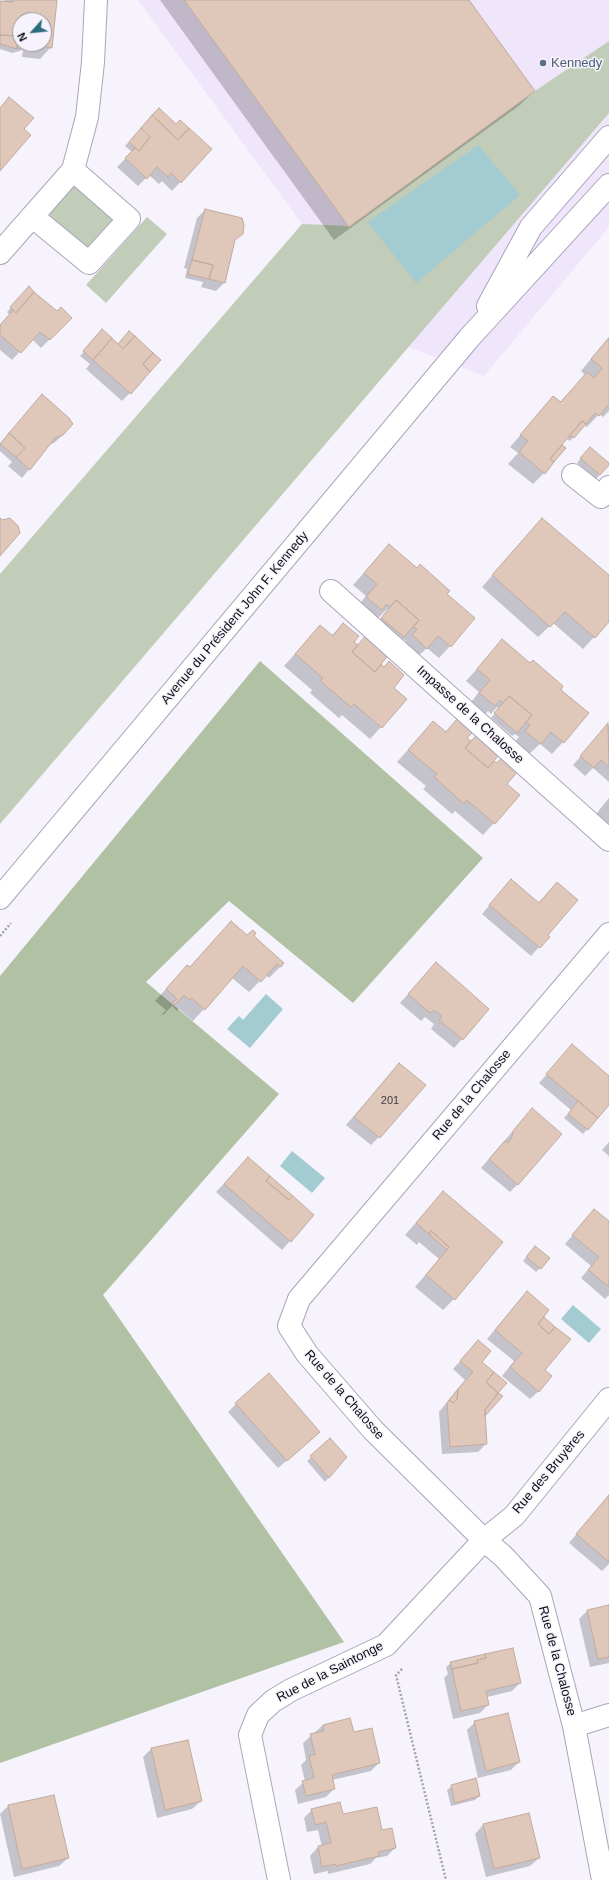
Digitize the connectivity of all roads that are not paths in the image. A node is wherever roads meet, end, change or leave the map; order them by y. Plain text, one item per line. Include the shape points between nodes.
1 (96, 0) edge
2 (607, 143) edge
3 (73, 170) junction
4 (609, 185) edge
5 (33, 217) junction
6 (0, 253) edge
7 (470, 338) junction
8 (573, 475) dead end
9 (609, 487) edge
10 (331, 591) dead end
11 (609, 840) edge
12 (0, 898) edge
13 (609, 934) edge
14 (609, 1399) edge
15 (484, 1540) junction
16 (609, 1715) edge
17 (574, 1726) junction
18 (280, 1880) edge
19 (603, 1880) edge

1 - 3 street via 87,117
2 - 7 street, Avenue du Président John F. Kennedy via 531,227
3 - 5 street
3 - 5 street via 129,219 89,263
4 - 7 street, Avenue du Président John F. Kennedy
5 - 6 street
7 - 12 street, Avenue du Président John F. Kennedy
8 - 9 street via 601,497
10 - 11 street, Impasse de la Chalosse
13 - 15 street, Rue de la Chalosse via 299,1299 290,1326 307,1354 373,1430
14 - 15 street, Rue des Bruyères via 514,1516
15 - 17 street, Rue de la Chalosse via 503,1556 540,1596
15 - 18 street, Rue de la Saintonge via 386,1645 291,1690 258,1714 250,1735
16 - 17 street
17 - 19 street, Rue de la Chalosse

